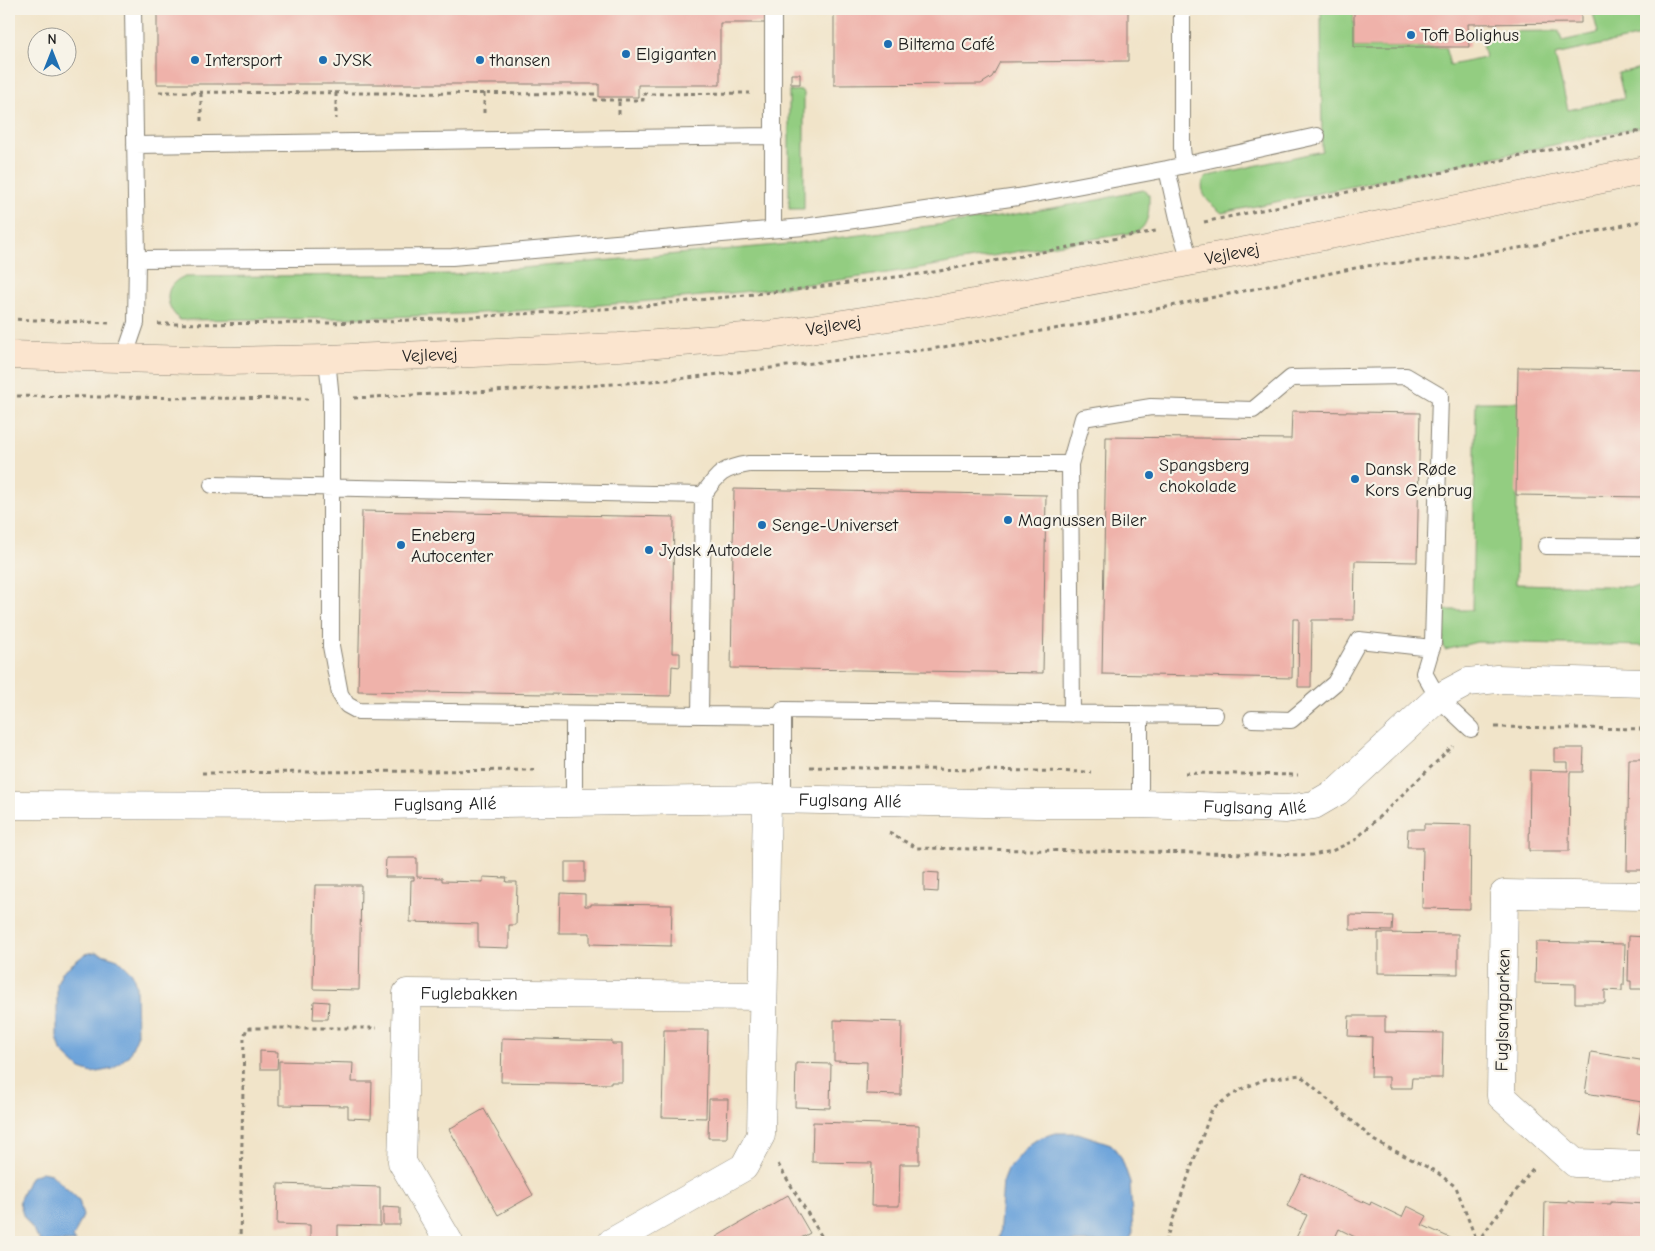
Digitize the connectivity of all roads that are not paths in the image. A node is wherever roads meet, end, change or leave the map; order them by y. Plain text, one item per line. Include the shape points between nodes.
1 (133, 9) edge
2 (774, 9) edge
3 (1182, 9) edge
4 (774, 136) junction
5 (1317, 136) dead end
6 (135, 145) junction
7 (1184, 165) junction
8 (1166, 169) junction
9 (1646, 170) edge
10 (773, 228) junction
11 (138, 259) junction
12 (1190, 261) junction
13 (9, 355) edge
14 (124, 358) junction
15 (327, 359) junction
16 (1070, 464) junction
17 (212, 485) dead end
18 (331, 487) junction
19 (703, 495) junction
20 (1546, 546) dead end
21 (1646, 547) edge
22 (1432, 648) junction
23 (1646, 683) edge
24 (1438, 698) junction
25 (574, 714) junction
26 (1072, 714) junction
27 (1140, 714) junction
28 (1215, 714) dead end
29 (700, 715) junction
30 (783, 716) junction
31 (1252, 719) dead end
32 (1472, 729) dead end
33 (775, 799) junction
34 (574, 801) junction
35 (1140, 804) junction
36 (9, 805) edge
37 (1646, 896) edge
38 (763, 996) junction
39 (1646, 1165) edge
40 (449, 1242) edge
41 (612, 1242) edge

1 - 6 lane
2 - 4 lane
3 - 7 lane
4 - 6 lane
4 - 10 lane
5 - 7 lane
6 - 11 lane
7 - 8 lane
8 - 10 lane via 954,207 832,224
8 - 12 lane
9 - 12 street, Vejlevej
10 - 11 lane via 452,257
11 - 14 lane via 136,323
12 - 15 street, Vejlevej via 926,312 770,335 619,347
13 - 14 street, Vejlevej
14 - 15 street, Vejlevej
15 - 18 lane via 331,399
16 - 19 lane via 749,464 730,467 716,477
16 - 22 lane via 1083,418 1151,407 1253,410 1290,378 1406,376 1440,396
16 - 26 lane
17 - 18 lane
18 - 19 lane
18 - 25 lane via 331,646 340,694 347,705 358,711
19 - 29 lane
20 - 21 lane
22 - 24 lane via 1424,673
22 - 31 lane via 1359,640 1335,683 1291,720
23 - 24 street, Fuglsang Allé via 1498,679 1468,682
24 - 32 lane
24 - 35 street, Fuglsang Allé via 1338,791 1314,805 1286,809
25 - 29 lane
25 - 34 lane
26 - 27 lane
26 - 30 lane via 783,710
27 - 28 lane
27 - 35 lane
29 - 30 lane
30 - 33 lane via 783,767
33 - 34 street, Fuglsang Allé
33 - 35 street, Fuglsang Allé
33 - 38 street
34 - 36 street, Fuglsang Allé via 314,806
37 - 39 street, Fuglsangparken via 1504,894 1501,1096 1574,1163
38 - 40 street, Fuglebakken via 407,993 402,1162
38 - 41 street via 761,1136 744,1167

